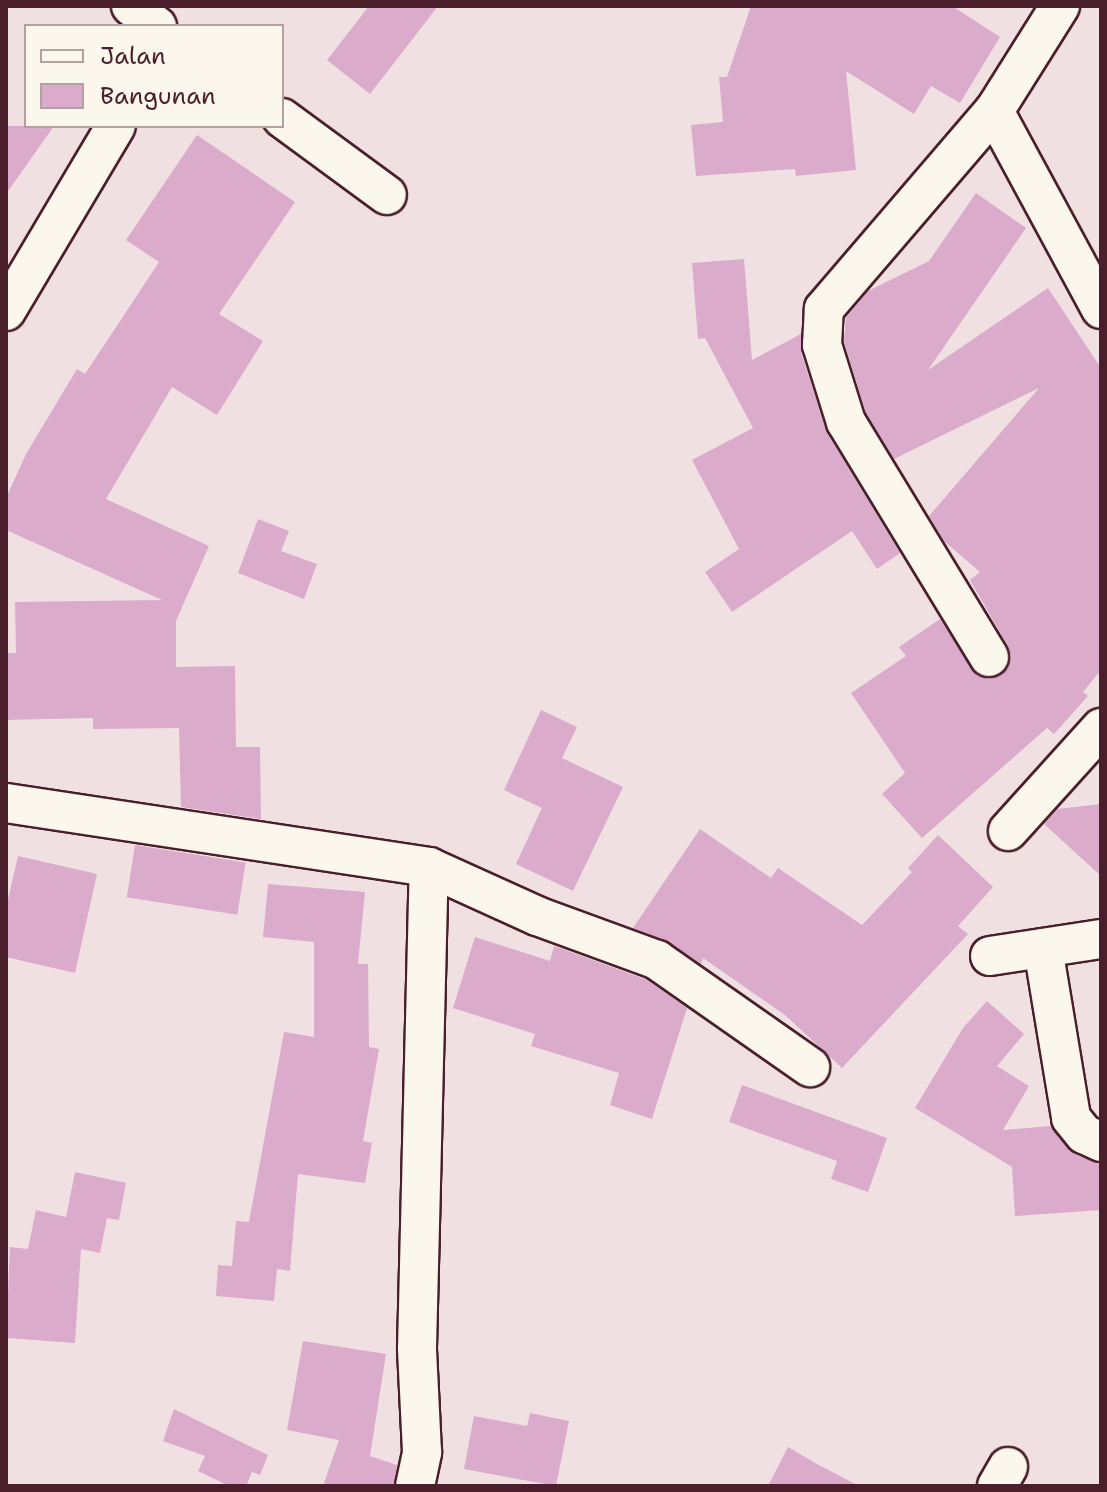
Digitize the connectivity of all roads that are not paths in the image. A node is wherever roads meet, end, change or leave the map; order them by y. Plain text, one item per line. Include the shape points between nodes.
1 (131, 6) edge
2 (1060, 6) edge
3 (154, 24) edge
4 (994, 111) junction
5 (284, 119) edge
6 (115, 128) edge
7 (387, 195) dead end
8 (1101, 309) edge
9 (6, 311) edge
10 (989, 657) dead end
11 (1101, 728) edge
12 (6, 803) edge
13 (1008, 831) dead end
14 (429, 867) junction
15 (1101, 939) edge
16 (1043, 948) junction
17 (990, 956) dead end
18 (810, 1067) dead end
19 (1101, 1142) edge
20 (415, 1486) edge

1 - 3 street
2 - 4 street
4 - 8 street
4 - 10 street via 824,309 822,345 846,422
5 - 7 street
6 - 9 street
11 - 13 street
12 - 14 street
14 - 18 street via 537,916 657,960
14 - 20 street via 417,1348 422,1452
15 - 16 street
16 - 17 street
16 - 19 street via 1071,1118 1084,1134

